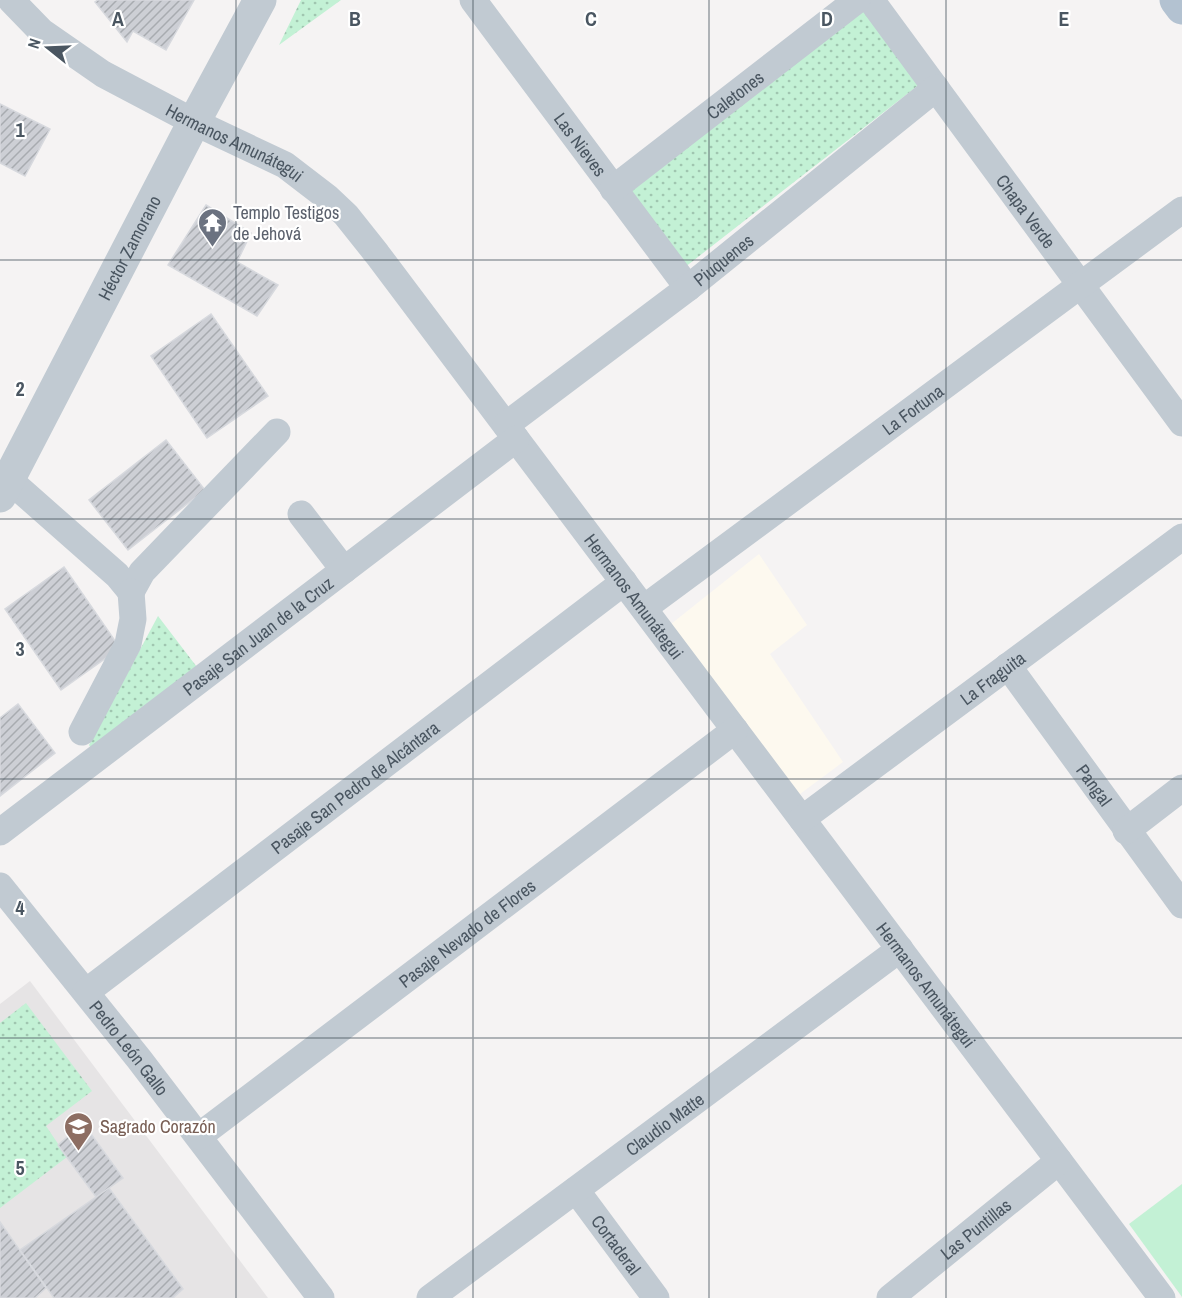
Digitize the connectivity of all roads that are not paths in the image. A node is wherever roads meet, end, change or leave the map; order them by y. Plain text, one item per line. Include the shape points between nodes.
1 (11, 0) edge
2 (260, 0) edge
3 (857, 0) edge
4 (872, 0) edge
5 (1176, 0) edge
6 (483, 4) edge
7 (1182, 8) edge
8 (936, 88) junction
9 (194, 122) junction
10 (613, 189) junction
11 (1182, 210) edge
12 (1081, 285) junction
13 (688, 288) junction
14 (1182, 423) edge
15 (278, 432) dead end
16 (511, 432) junction
17 (4, 487) edge
18 (301, 514) dead end
19 (1182, 537) edge
20 (344, 570) junction
21 (624, 582) junction
22 (131, 592) junction
23 (644, 608) junction
24 (1008, 666) junction
25 (735, 730) junction
26 (82, 732) dead end
27 (1182, 788) edge
28 (802, 819) junction
29 (1126, 831) junction
30 (0, 832) edge
31 (0, 886) edge
32 (1182, 905) edge
33 (900, 949) junction
34 (86, 992) junction
35 (199, 1136) junction
36 (1059, 1161) junction
37 (576, 1190) junction
38 (321, 1298) edge
39 (430, 1298) edge
40 (656, 1298) edge
41 (890, 1298) edge
42 (1162, 1298) edge

1 - 9 street, Hermanos Amunátegui via 41,31 103,75
2 - 9 street, Héctor Zamorano
3 - 10 street, Caletones
4 - 8 street, Chapa Verde
5 - 7 main road
6 - 10 street, Las Nieves
8 - 12 street, Chapa Verde
8 - 13 street, Piuquenes
9 - 16 street, Hermanos Amunátegui via 285,165 346,215
9 - 17 street, Héctor Zamorano
10 - 13 street, Las Nieves
11 - 12 street, La Fortuna
12 - 14 street, Chapa Verde
12 - 23 street, La Fortuna
13 - 16 street, Piuquenes
15 - 22 street via 142,572
16 - 20 street, Pasaje San Juan de la Cruz
16 - 21 street, Hermanos Amunátegui
17 - 22 street via 117,575
18 - 20 street
19 - 24 street, La Fraguita
20 - 30 street, Pasaje San Juan de la Cruz
21 - 23 street, Hermanos Amunátegui
21 - 34 street, Pasaje San Pedro de Alcántara
22 - 26 street via 128,644
23 - 25 street, Hermanos Amunátegui
24 - 28 street, La Fraguita
24 - 29 street, Pangal
25 - 28 street, Hermanos Amunátegui
25 - 35 street, Pasaje Nevado de Flores
27 - 29 street
28 - 33 street, Hermanos Amunátegui
29 - 32 street, Pangal
31 - 34 street, Pedro León Gallo
33 - 36 street, Hermanos Amunátegui
33 - 37 street, Claudio Matte
34 - 35 street, Pedro León Gallo
35 - 38 street, Pedro León Gallo
36 - 41 street, Las Puntillas
36 - 42 street, Hermanos Amunátegui
37 - 39 street, Claudio Matte
37 - 40 street, Cortaderal

